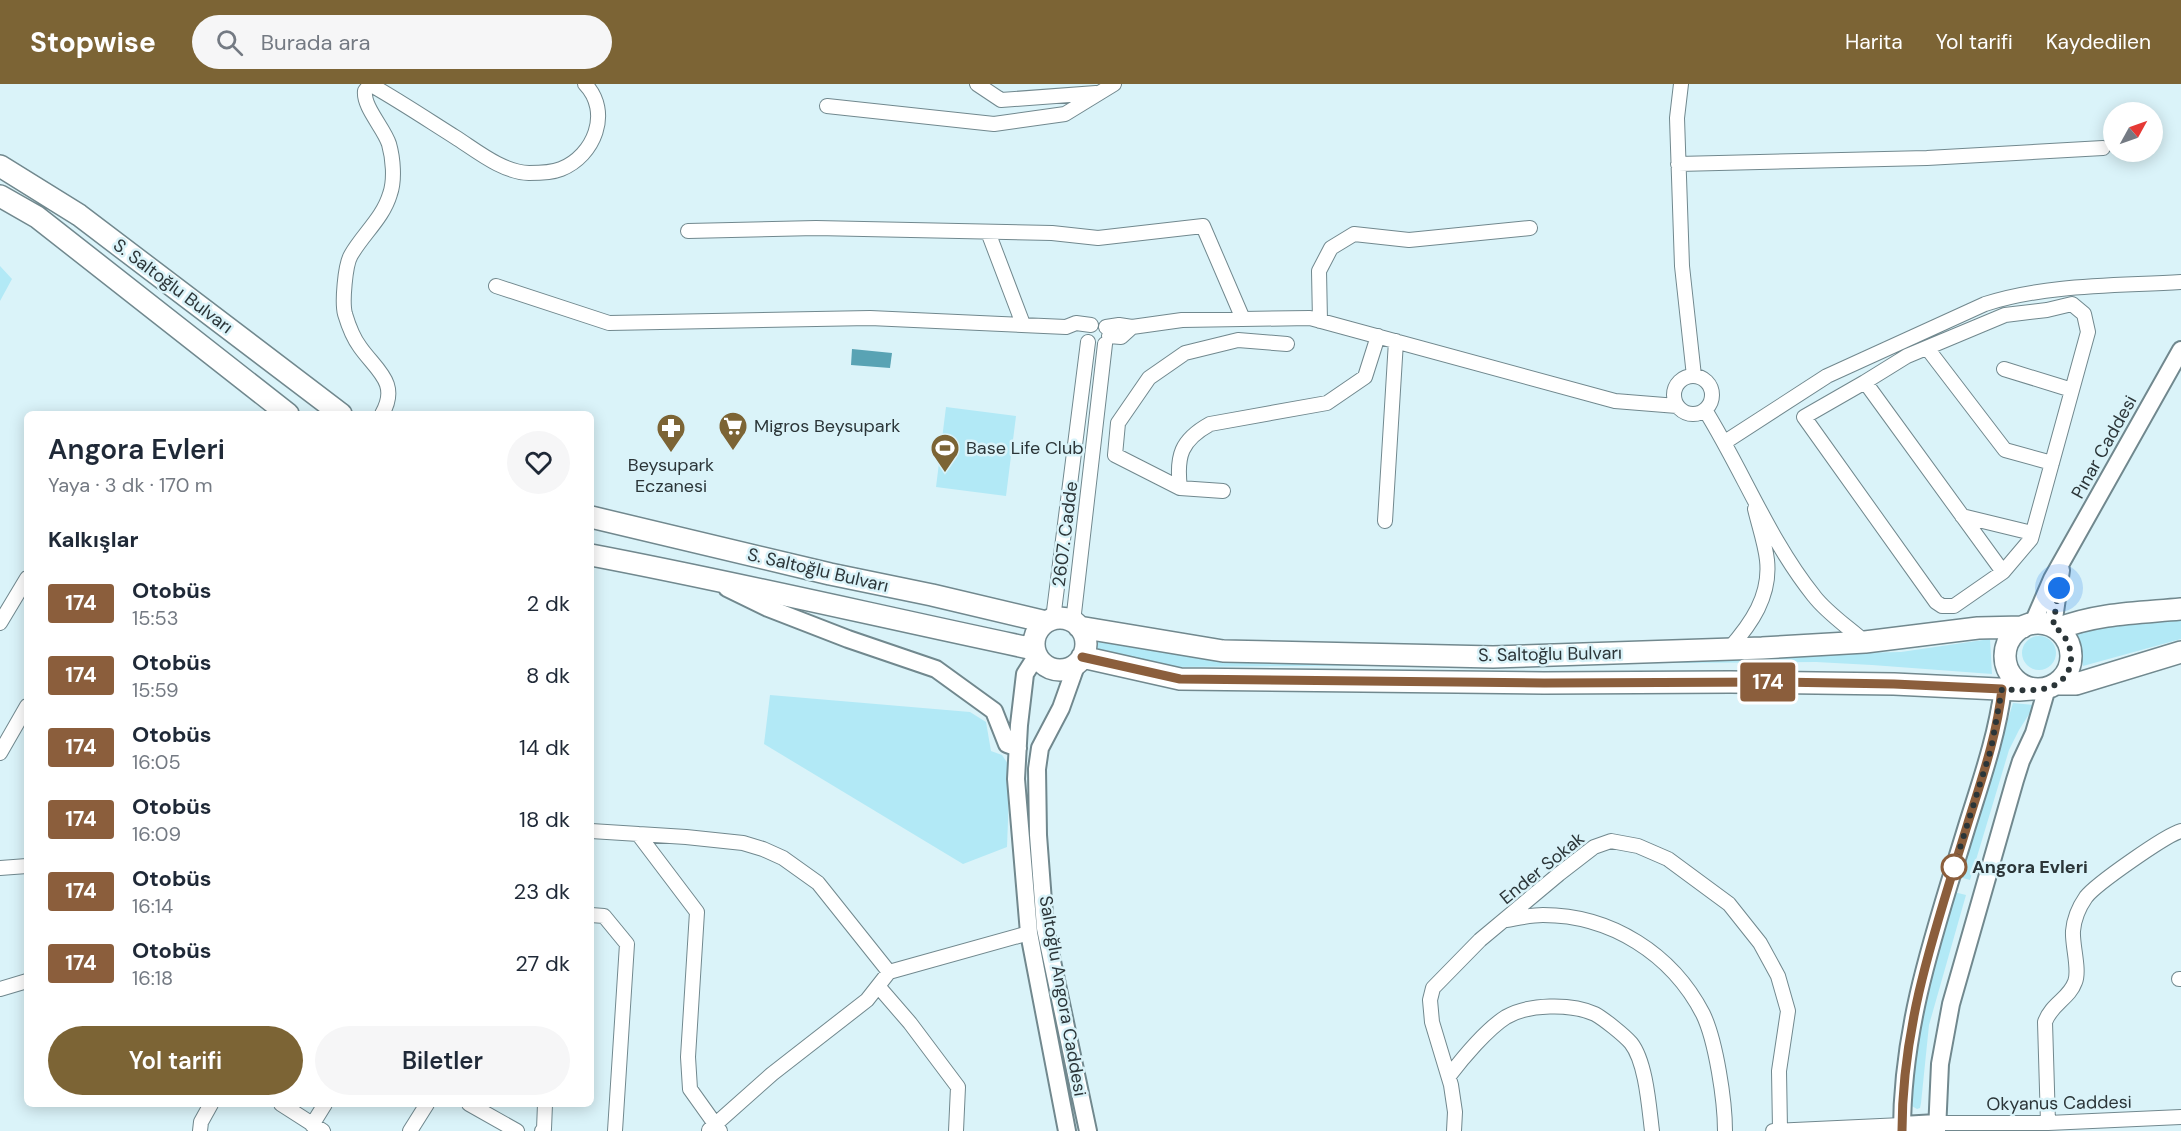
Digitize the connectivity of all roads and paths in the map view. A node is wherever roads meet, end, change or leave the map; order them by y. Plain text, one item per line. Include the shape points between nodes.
1 (585, 84) edge
2 (977, 84) edge
3 (1114, 84) edge
4 (1678, 84) edge
5 (1100, 92) junction
6 (827, 106) dead end
7 (2103, 148) dead end
8 (1678, 164) junction
9 (0, 166) edge
10 (0, 196) edge
11 (1530, 228) dead end
12 (688, 231) dead end
13 (988, 232) junction
14 (2181, 282) edge
15 (496, 286) dead end
16 (2077, 288) junction
17 (2076, 305) junction
18 (1243, 319) junction
19 (1320, 321) junction
20 (1023, 324) junction
21 (1088, 335) junction
22 (1107, 336) junction
23 (1378, 336) junction
24 (1396, 341) junction
25 (1287, 344) dead end
26 (1927, 348) junction
27 (2181, 350) edge
28 (2004, 369) dead end
29 (1694, 376) junction
30 (1865, 381) junction
31 (2072, 390) junction
32 (1677, 406) junction
33 (1705, 410) junction
34 (284, 411) edge
35 (337, 411) edge
36 (384, 411) edge
37 (1725, 442) junction
38 (2052, 464) junction
39 (1180, 488) junction
40 (1223, 491) dead end
41 (1751, 493) junction
42 (1067, 510) junction
43 (1086, 512) junction
44 (1962, 516) junction
45 (594, 518) edge
46 (1385, 521) dead end
47 (2032, 533) junction
48 (594, 556) edge
49 (2003, 572) junction
50 (702, 576) junction
51 (24, 583) edge
52 (2181, 609) edge
53 (1063, 622) junction
54 (0, 623) edge
55 (2041, 626) junction
56 (1865, 642) junction
57 (1729, 649) junction
58 (1035, 652) junction
59 (2181, 652) edge
60 (1079, 660) junction
61 (2045, 687) junction
62 (2002, 689) junction
63 (24, 711) edge
64 (1018, 748) junction
65 (0, 753) edge
66 (594, 831) edge
67 (2181, 831) edge
68 (638, 834) junction
69 (24, 866) edge
70 (0, 868) edge
71 (594, 915) edge
72 (1506, 920) junction
73 (1045, 928) junction
74 (1029, 933) junction
75 (889, 972) junction
76 (24, 982) edge
77 (878, 986) junction
78 (0, 989) edge
79 (1449, 1076) junction
80 (209, 1107) edge
81 (286, 1107) edge
82 (324, 1107) edge
83 (425, 1107) edge
84 (474, 1107) edge
85 (545, 1107) edge
86 (2181, 1117) edge
87 (2048, 1123) junction
88 (1937, 1127) edge
89 (2026, 1127) edge
90 (318, 1128) edge
91 (1902, 1128) edge
92 (714, 1129) edge
93 (1777, 1130) edge
94 (1799, 1130) edge
95 (200, 1131) edge
96 (410, 1131) edge
97 (517, 1131) edge
98 (542, 1131) edge
99 (615, 1131) edge
100 (956, 1131) edge
101 (1067, 1131) edge
102 (1088, 1131) edge
103 (1454, 1131) edge
104 (1652, 1131) edge
105 (1725, 1131) edge

1 - 36 street via 596,99 600,119 588,150 563,169 526,173 497,163 373,86 365,91 367,103 389,144 393,174 390,194 372,229 350,257 345,313 358,346 388,385
2 - 5 street via 1001,100
3 - 5 street
4 - 8 street
5 - 6 street via 1065,114 994,124
7 - 8 street via 1927,158
8 - 29 street via 1682,266
9 - 35 main road, S. Saltoğlu Bulvarı via 79,215
10 - 34 main road, S. Saltoğlu Bulvarı via 38,218
11 - 19 street via 1409,240 1354,234 1331,248 1319,271
12 - 13 street via 816,228
13 - 18 street via 1098,238 1203,226
13 - 20 street
14 - 16 street
15 - 20 street via 609,324 870,318
16 - 17 street
16 - 37 street via 2007,297 1961,313 1827,376
17 - 26 street via 2005,315
17 - 31 street via 2084,314 2088,332
18 - 19 street
18 - 22 street via 1182,320 1132,327 1121,337
19 - 23 street
20 - 21 street via 1066,327 1076,334
21 - 22 street via 1094,346
21 - 22 street via 1097,323
21 - 42 street, 2607. Cadde
22 - 43 street, 2607. Cadde
23 - 24 street
23 - 39 street via 1365,377 1327,403 1210,424 1194,433 1179,455
24 - 32 street via 1615,401
24 - 46 street
25 - 39 street via 1238,340 1185,353 1149,378 1118,423 1115,455
26 - 30 street
26 - 38 street via 2005,450
27 - 55 street, Pınar Caddesi via 2044,595
28 - 31 street
29 - 32 street via 1678,383 1674,394
29 - 33 street via 1710,386 1712,399
30 - 44 street
30 - 49 street via 1804,417 1936,602 1954,606
31 - 38 street
32 - 33 street via 1687,414
33 - 37 street
37 - 41 street
38 - 47 street
39 - 40 street
41 - 56 street via 1815,598
41 - 57 street via 1767,560 1766,585 1759,608
42 - 43 street
42 - 53 street, 2607. Cadde
43 - 53 street, 2607. Cadde
44 - 47 street
44 - 49 street
45 - 53 main road, S. Saltoğlu Bulvarı via 819,571
47 - 49 street
48 - 50 main road, S. Saltoğlu Bulvarı
50 - 58 main road, S. Saltoğlu Bulvarı
50 - 64 street via 768,608 936,669 994,711 1007,744
51 - 54 street
52 - 55 main road, S. Saltoğlu Bulvarı via 2104,615
53 - 57 main road, S. Saltoğlu Bulvarı via 1223,651 1493,657
53 - 58 main road via 1036,634
53 - 60 main road via 1086,641
55 - 56 main road, S. Saltoğlu Bulvarı via 1978,628
55 - 61 main road via 2068,641 2072,656 2068,672
55 - 61 main road via 2014,633 2004,659 2014,680 2023,686
56 - 57 main road, S. Saltoğlu Bulvarı
58 - 60 main road, S. Saltoğlu Bulvarı via 1052,668 1061,669
58 - 64 street, Saltoğlu Angora Caddesi via 1025,674
59 - 61 main road, S. Saltoğlu Bulvarı via 2076,684
60 - 62 main road, S. Saltoğlu Bulvarı via 1180,679 1777,682
60 - 73 street, Saltoğlu Angora Caddesi via 1038,757 1038,835
61 - 62 main road, S. Saltoğlu Bulvarı
61 - 88 street via 1954,994 1940,1064
62 - 91 street via 1991,749 1912,1020
63 - 65 street
64 - 74 street, Saltoğlu Angora Caddesi
66 - 68 street
67 - 87 street via 2152,846 2097,888 2078,911 2073,931 2076,980 2070,993 2049,1011 2045,1022
68 - 75 street via 743,843 783,858 818,883
68 - 92 street via 697,912 688,1058 690,1089
69 - 70 street
71 - 99 street via 604,916 627,944
72 - 79 street, Ender Sokak via 1480,940 1433,988 1432,1022
72 - 93 street, Ender Sokak via 1594,847 1611,841 1638,846 1668,859 1729,904 1760,943 1778,976 1788,1011 1779,1071
72 - 105 street via 1542,914 1569,917 1626,934 1657,954 1682,981 1703,1015 1721,1088
73 - 74 street
73 - 102 street, Saltoğlu Angora Caddesi
74 - 75 street
74 - 101 street, Saltoğlu Angora Caddesi
75 - 77 street
76 - 78 street
77 - 92 street via 867,1000 772,1074
77 - 100 street via 958,1087
79 - 103 street, Ender Sokak
79 - 104 street via 1486,1034 1513,1014 1529,1008 1552,1007 1595,1014 1632,1044 1644,1073
80 - 95 street
81 - 90 street
82 - 90 street
83 - 96 street
84 - 97 street
85 - 98 street
86 - 87 street, Okyanus Caddesi
87 - 89 street, Okyanus Caddesi
88 - 89 street, Okyanus Caddesi
88 - 91 street
91 - 94 street
93 - 94 street

